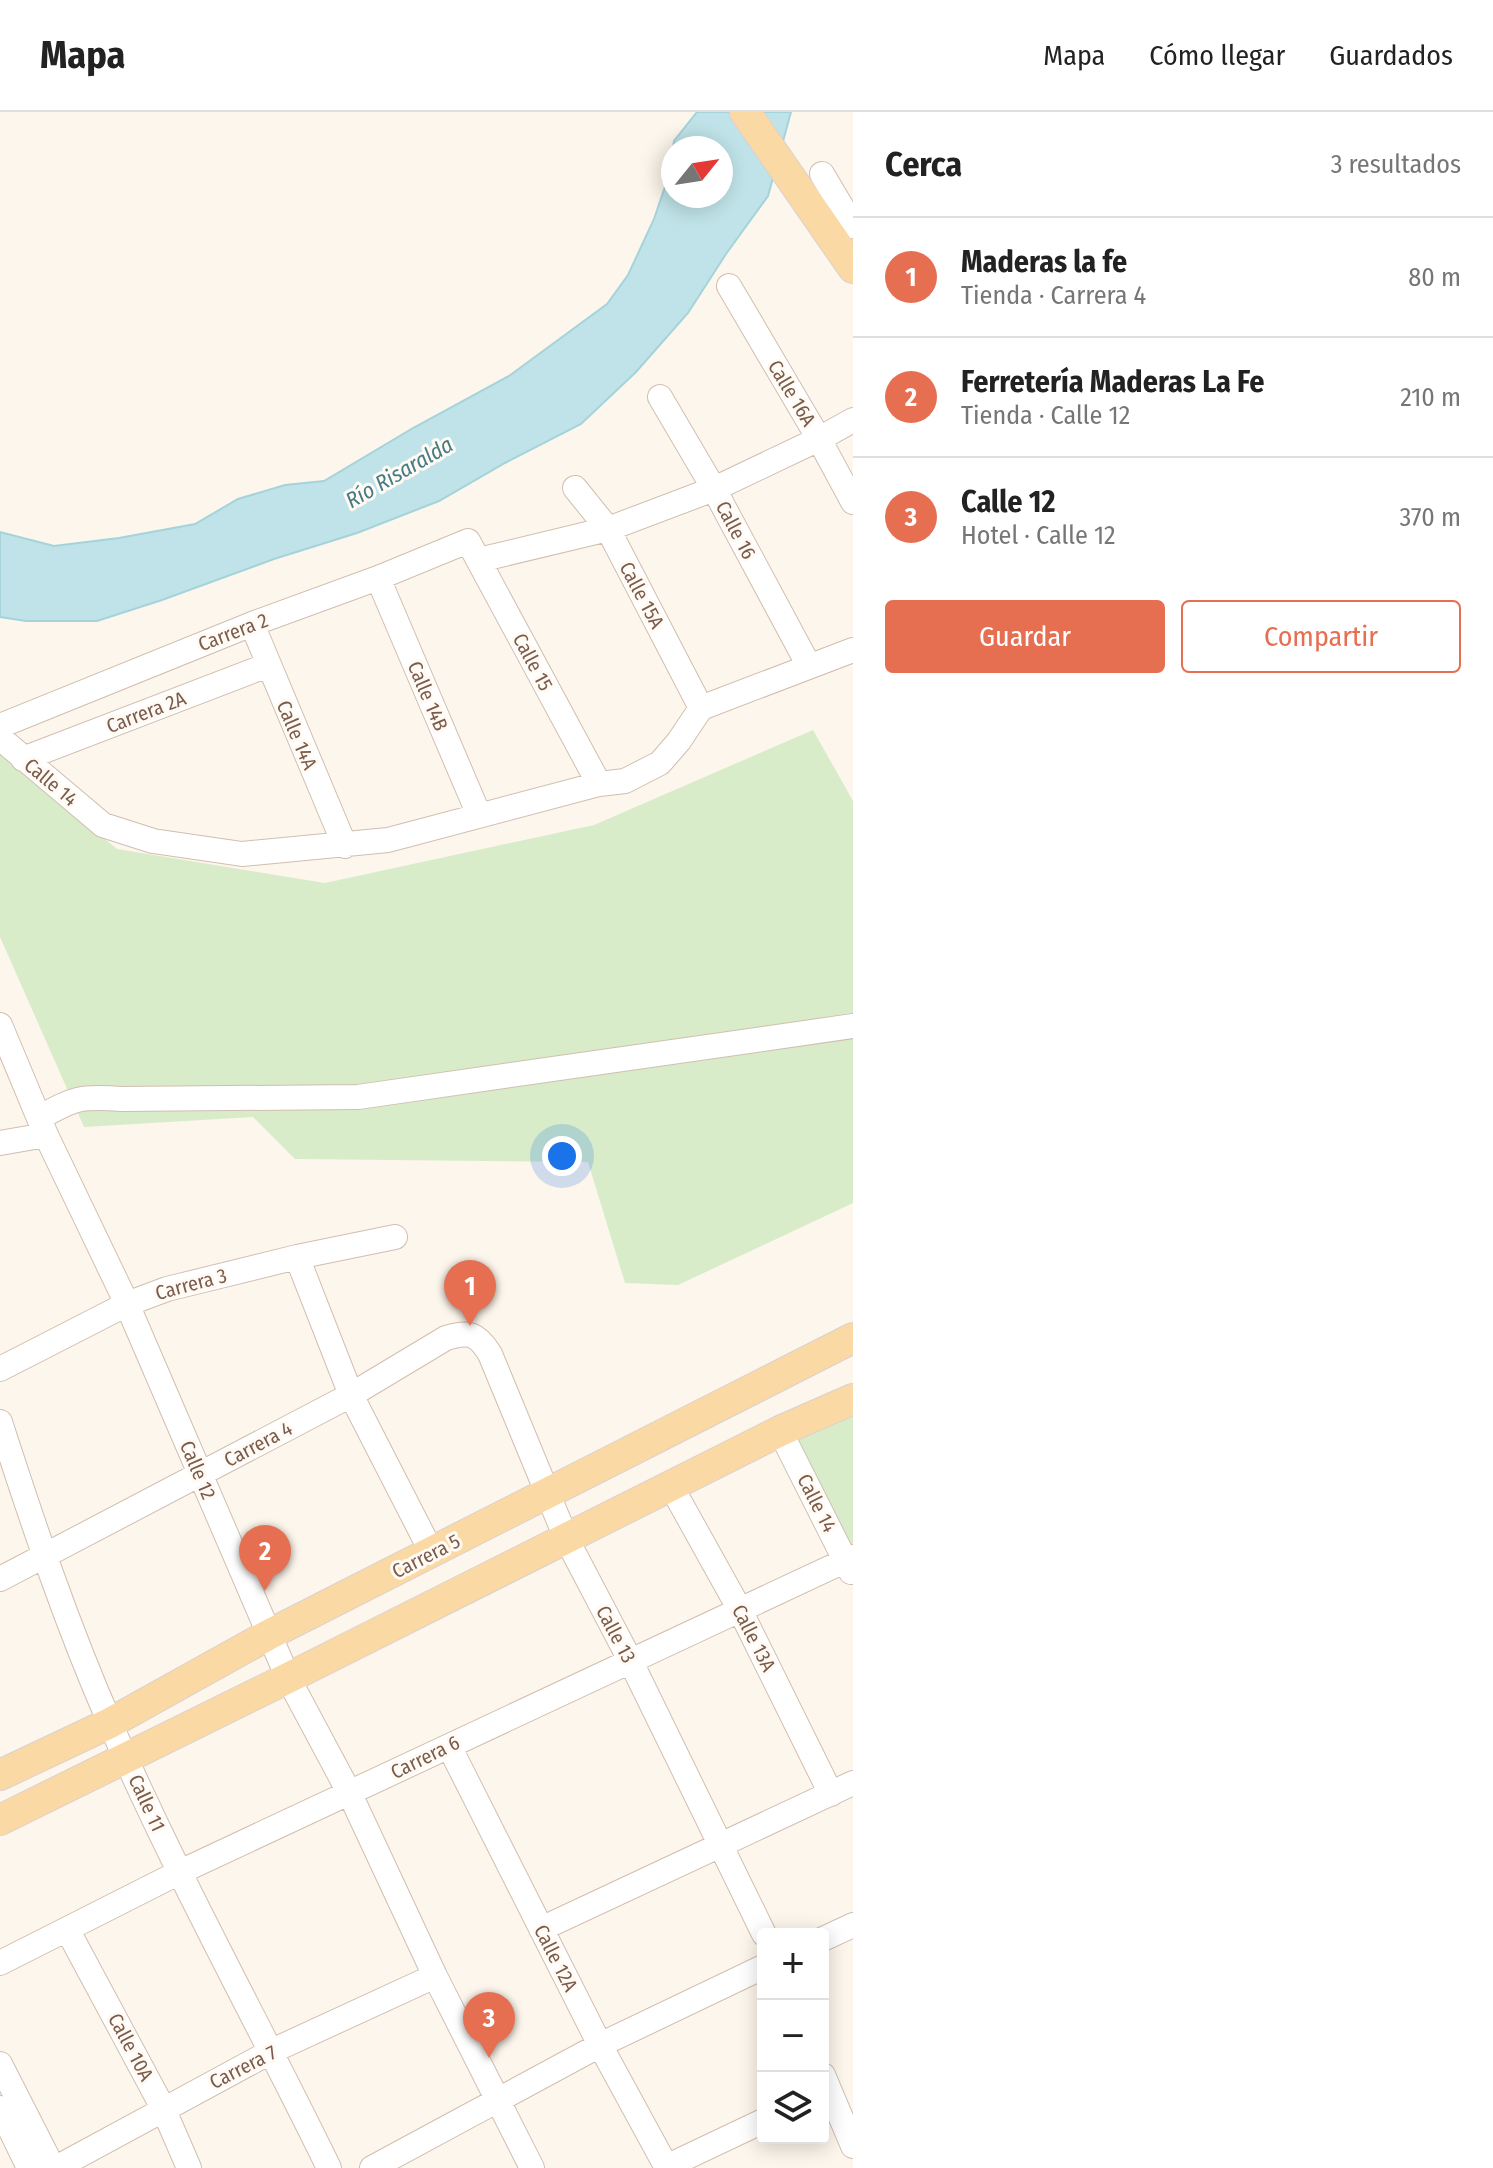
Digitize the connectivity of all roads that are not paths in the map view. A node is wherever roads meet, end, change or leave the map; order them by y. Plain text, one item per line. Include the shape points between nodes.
1 (745, 112) edge
2 (822, 174) dead end
3 (853, 226) edge
4 (853, 268) edge
5 (729, 286) dead end
6 (660, 397) dead end
7 (853, 420) edge
8 (819, 439) junction
9 (575, 488) dead end
10 (714, 489) junction
11 (853, 502) edge
12 (608, 529) junction
13 (473, 550) junction
14 (378, 578) junction
15 (252, 624) junction
16 (853, 650) edge
17 (268, 665) junction
18 (809, 666) junction
19 (701, 708) junction
20 (0, 726) edge
21 (0, 738) edge
22 (23, 759) junction
23 (599, 784) junction
24 (479, 815) junction
25 (345, 846) junction
26 (0, 1025) edge
27 (853, 1026) edge
28 (6, 1055) edge
29 (43, 1126) junction
30 (0, 1143) edge
31 (395, 1237) dead end
32 (297, 1257) junction
33 (127, 1304) junction
34 (472, 1335) joint
35 (853, 1338) edge
36 (0, 1369) edge
37 (351, 1395) junction
38 (853, 1399) edge
39 (0, 1422) edge
40 (780, 1431) junction
41 (200, 1475) junction
42 (671, 1486) junction
43 (547, 1492) junction
44 (566, 1538) junction
45 (432, 1553) junction
46 (43, 1556) junction
47 (850, 1564) edge
48 (0, 1579) edge
49 (740, 1610) junction
50 (270, 1634) junction
51 (630, 1660) junction
52 (288, 1678) junction
53 (110, 1723) junction
54 (449, 1746) junction
55 (125, 1757) junction
56 (0, 1775) edge
57 (842, 1788) edge
58 (350, 1794) junction
59 (0, 1820) edge
60 (721, 1846) junction
61 (180, 1872) junction
62 (853, 1925) edge
63 (761, 1928) edge
64 (67, 1929) junction
65 (541, 1929) junction
66 (829, 1936) edge
67 (0, 1963) edge
68 (757, 1970) edge
69 (435, 1976) junction
70 (600, 2045) junction
71 (272, 2051) junction
72 (0, 2064) edge
73 (829, 2095) edge
74 (500, 2101) junction
75 (0, 2108) edge
76 (163, 2108) junction
77 (757, 2124) edge
78 (853, 2146) edge
79 (666, 2167) edge
80 (29, 2168) edge
81 (55, 2168) edge
82 (189, 2168) edge
83 (329, 2168) edge
84 (372, 2168) edge
85 (532, 2168) edge

1 - 4 main road
2 - 3 street
5 - 8 street, Calle 16A
6 - 10 street, Calle 16
7 - 8 street, Carrera 2
8 - 10 street, Carrera 2
8 - 11 street, Calle 16A
9 - 12 street, Calle 15A
10 - 12 street, Carrera 2
10 - 18 street, Calle 16
12 - 13 street, Carrera 2
12 - 19 street, Calle 15A
13 - 14 street, Carrera 2
13 - 23 street, Calle 15
14 - 15 street, Carrera 2
14 - 24 street, Calle 14B
15 - 17 street, Calle 14A
15 - 20 street, Carrera 2
16 - 18 street
17 - 22 street, Carrera 2A
17 - 25 street, Calle 14A
18 - 19 street
19 - 23 street via 660,763 625,781
21 - 22 street, Calle 14
22 - 25 street, Calle 14 via 103,825 153,841 242,854
23 - 24 street
24 - 25 street
26 - 28 street, Calle 12
27 - 29 street via 358,1097 91,1097 70,1101
28 - 29 street, Calle 12
29 - 30 street
29 - 33 street, Calle 12
31 - 32 street, Carrera 3
32 - 33 street, Carrera 3
32 - 37 street
33 - 36 street, Carrera 3
33 - 41 street, Calle 12
34 - 37 street, Carrera 4 via 446,1338
34 - 43 street, Calle 13 via 490,1354
35 - 43 main road, Carrera 5
37 - 41 street, Carrera 4
37 - 45 street
38 - 40 main road
39 - 46 street, Calle 11
40 - 42 main road
40 - 47 street, Calle 14
41 - 46 street, Carrera 4
41 - 50 street, Calle 12
42 - 44 main road
42 - 49 street, Calle 13A
43 - 44 street, Calle 13
43 - 45 main road, Carrera 5
44 - 51 street, Calle 13
44 - 52 main road
45 - 50 main road, Carrera 5
46 - 48 street, Carrera 4
46 - 53 street, Calle 11
47 - 49 street, Carrera 6
49 - 51 street, Carrera 6
49 - 57 street, Calle 13A
50 - 52 street, Calle 12
50 - 53 main road, Carrera 5
51 - 54 street, Carrera 6
51 - 60 street, Calle 13
52 - 55 main road
52 - 58 street, Calle 12
53 - 55 street, Calle 11
53 - 56 main road, Carrera 5
54 - 58 street, Carrera 6
54 - 65 street, Calle 12A
55 - 59 main road
55 - 61 street, Calle 11
57 - 60 street
58 - 61 street, Carrera 6
58 - 69 street, Calle 12
60 - 63 street, Calle 13
60 - 65 street
61 - 64 street, Carrera 6
61 - 71 street, Calle 11
62 - 66 street
64 - 67 street, Carrera 6
64 - 76 street, Calle 10A
65 - 70 street, Calle 12A
68 - 70 street
69 - 71 street, Carrera 7
69 - 74 street, Calle 12
70 - 74 street
70 - 79 street, Calle 12A
71 - 76 street, Carrera 7
71 - 83 street, Calle 11
72 - 81 street
73 - 78 street
74 - 84 street
74 - 85 street, Calle 12
75 - 80 street
76 - 81 street, Carrera 7
76 - 82 street, Calle 10A
77 - 79 street

